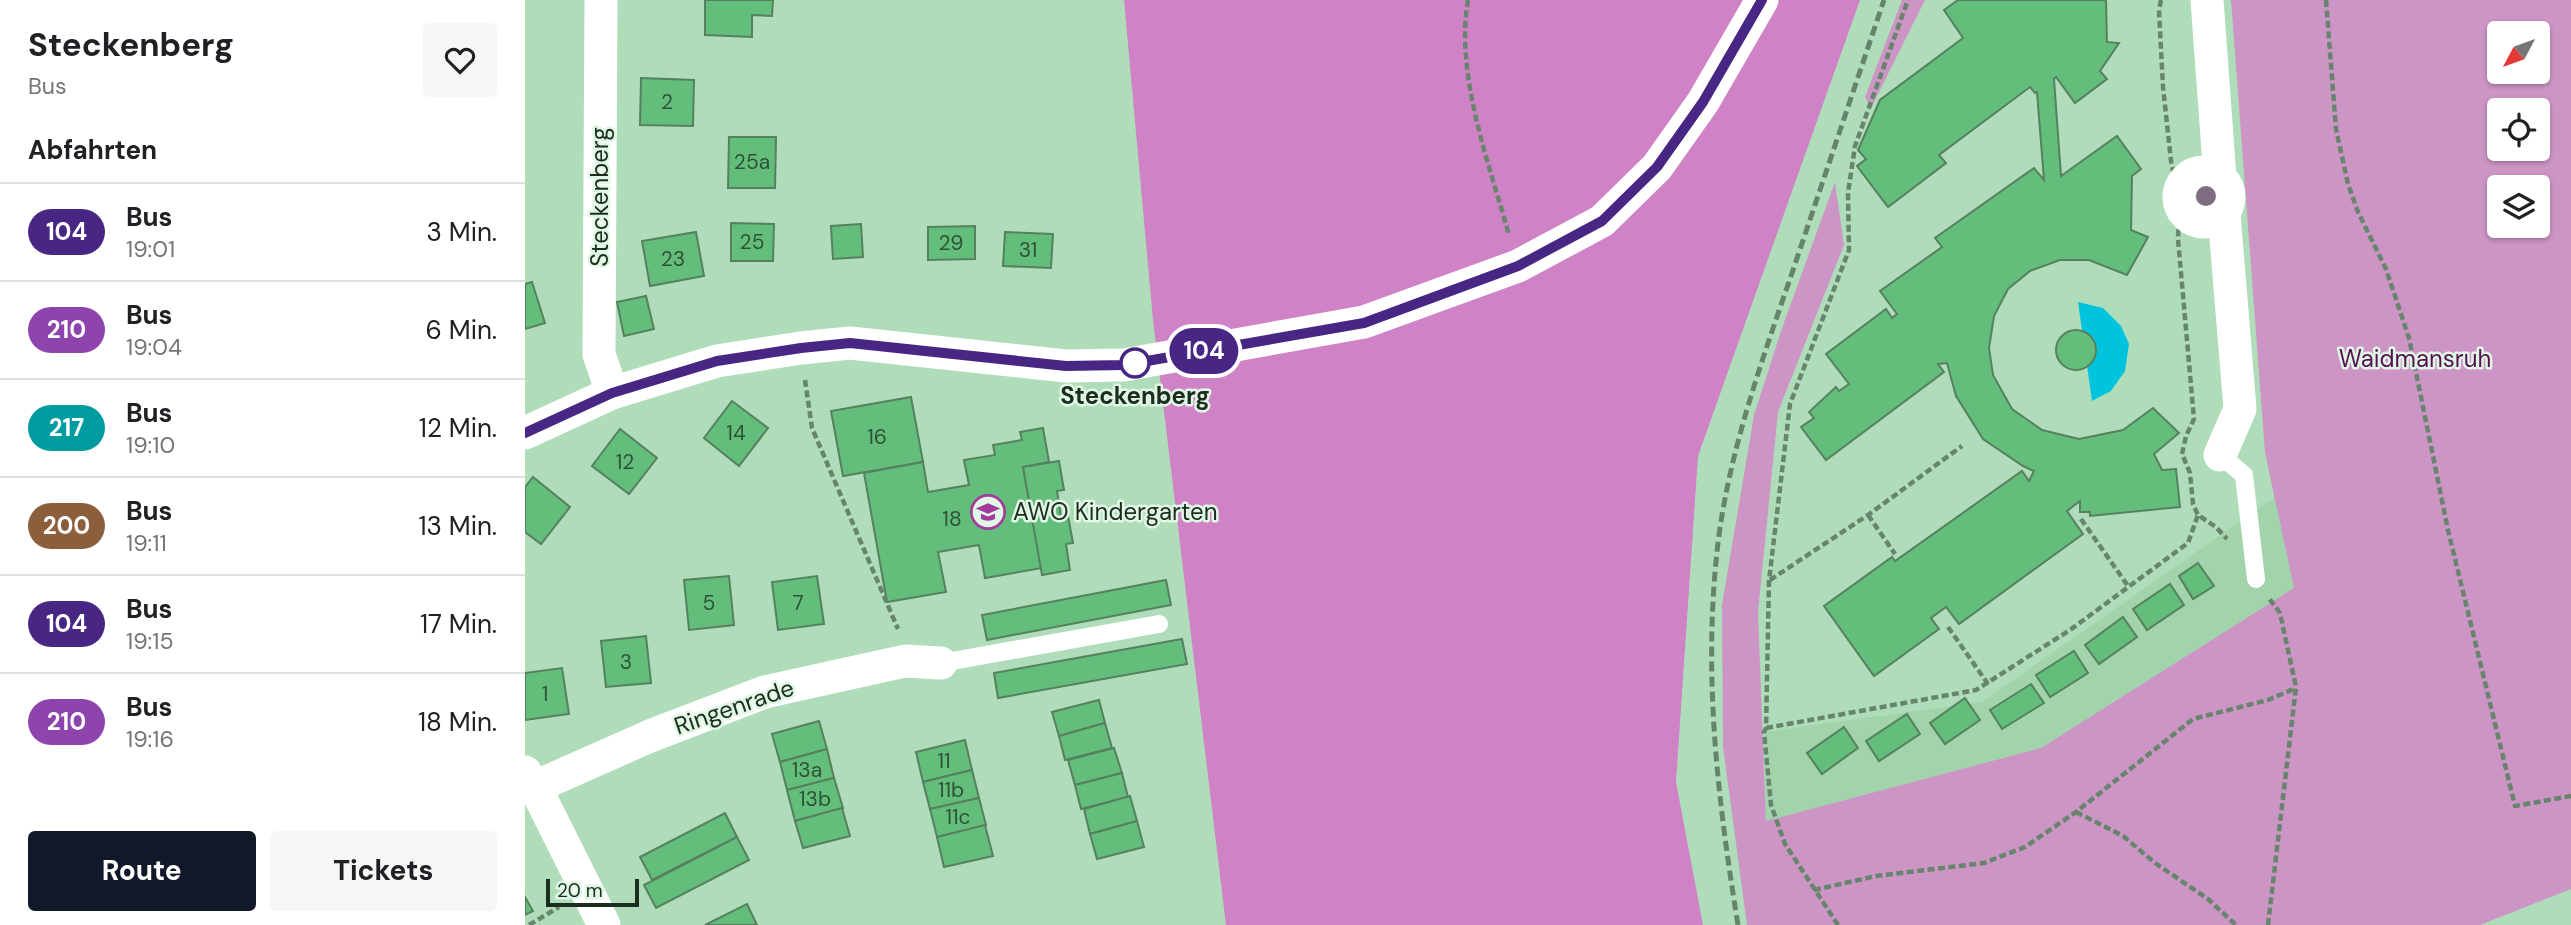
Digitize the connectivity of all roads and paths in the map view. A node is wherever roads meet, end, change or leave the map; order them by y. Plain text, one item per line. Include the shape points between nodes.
1 (601, 0) edge
2 (1468, 0) edge
3 (1762, 0) edge
4 (1908, 0) edge
5 (2161, 0) edge
6 (2207, 0) edge
7 (2326, 0) edge
8 (2220, 178) junction
9 (2179, 199) junction
10 (2224, 214) junction
11 (1518, 266) junction
12 (801, 348) junction
13 (612, 393) junction
14 (525, 433) edge
15 (1962, 446) dead end
16 (2220, 455) joint
17 (2198, 514) junction
18 (1868, 515) junction
19 (2081, 519) dead end
20 (1895, 554) dead end
21 (2256, 579) junction
22 (1769, 581) junction
23 (2128, 586) junction
24 (1159, 624) dead end
25 (1948, 627) dead end
26 (905, 661) junction
27 (941, 663) joint
28 (1988, 684) junction
29 (2296, 687) junction
30 (1766, 728) junction
31 (530, 780) edge
32 (2571, 796) edge
33 (2076, 812) junction
34 (1814, 890) junction
35 (604, 925) edge
36 (1838, 925) edge
37 (2236, 925) edge
38 (2268, 925) edge

1 - 13 street, Steckenberg via 599,354
2 - 11 path via 1464,19 1471,101
3 - 11 street via 1703,102 1657,167 1602,221
4 - 22 path via 1855,146 1848,192 1849,250 1790,404
5 - 9 path via 2163,87
6 - 8 street
7 - 32 path via 2336,129 2346,173 2409,338 2448,530 2515,806
8 - 9 street via 2212,173 2192,175 2180,189
8 - 10 street via 2230,195
9 - 10 street via 2182,209 2197,221 2216,220
9 - 17 path via 2178,239 2194,419 2182,454
10 - 16 street via 2240,409
11 - 12 street via 1364,323 1124,365 1066,366 850,343
12 - 13 street via 717,361
12 - 26 path via 812,428 896,621
13 - 14 street
15 - 18 path
16 - 21 lane via 2244,475
17 - 21 path via 2229,541
17 - 23 path via 2188,543
18 - 20 path
18 - 22 path
19 - 23 path
21 - 29 path via 2280,613
22 - 30 path
23 - 28 path
24 - 27 lane
25 - 28 path
26 - 27 street, Ringenrade
26 - 31 street, Ringenrade via 765,692
28 - 30 path via 1976,690
29 - 33 path via 2268,700 2193,719
29 - 38 path
30 - 34 path via 1771,806 1785,844
31 - 35 street, Ringenrade
33 - 34 path via 2025,847 1985,863 1876,876
33 - 37 path via 2123,836
34 - 36 path

